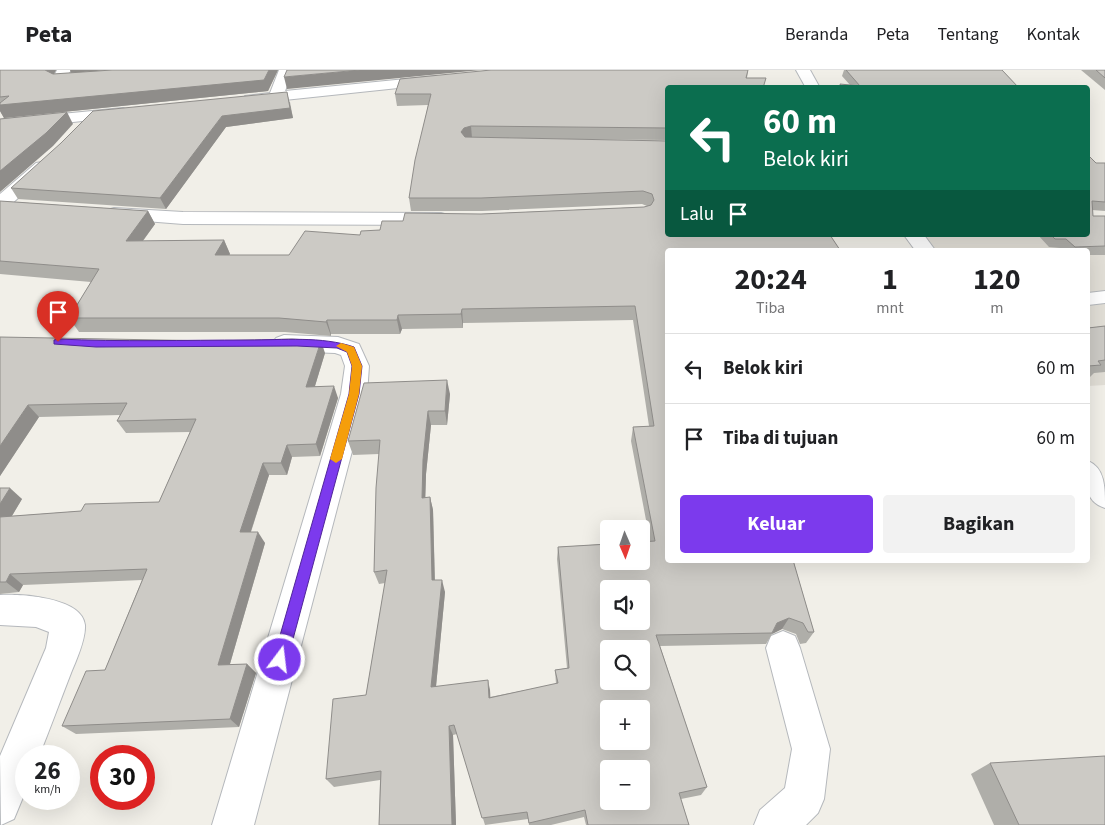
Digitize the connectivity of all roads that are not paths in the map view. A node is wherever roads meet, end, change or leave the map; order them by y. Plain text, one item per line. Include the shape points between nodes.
1 (64, 70) edge
2 (286, 70) edge
3 (803, 70) edge
4 (109, 77) edge
5 (448, 79) edge
6 (811, 85) edge
7 (275, 97) junction
8 (236, 101) edge
9 (140, 111) edge
10 (92, 117) junction
11 (0, 125) edge
12 (73, 137) edge
13 (53, 157) edge
14 (0, 205) edge
15 (19, 208) edge
16 (96, 213) edge
17 (462, 219) edge
18 (915, 237) edge
19 (924, 248) edge
20 (1105, 297) edge
21 (1090, 299) edge
22 (259, 343) edge
23 (1090, 475) edge
24 (1105, 496) edge
25 (0, 610) edge
26 (783, 648) dead end
27 (0, 805) edge
28 (233, 825) edge
29 (775, 825) edge

1 - 4 street via 59,80
2 - 7 street
3 - 6 street
5 - 7 street
7 - 8 street
9 - 10 street
10 - 11 street
10 - 12 street
13 - 14 street
14 - 15 street
16 - 17 street via 183,218
18 - 19 street
20 - 21 lane
22 - 28 street via 338,345 351,350 357,366 354,394
23 - 24 street
25 - 27 street via 26,609 57,616 68,624 63,648
26 - 29 street via 811,749 804,799

